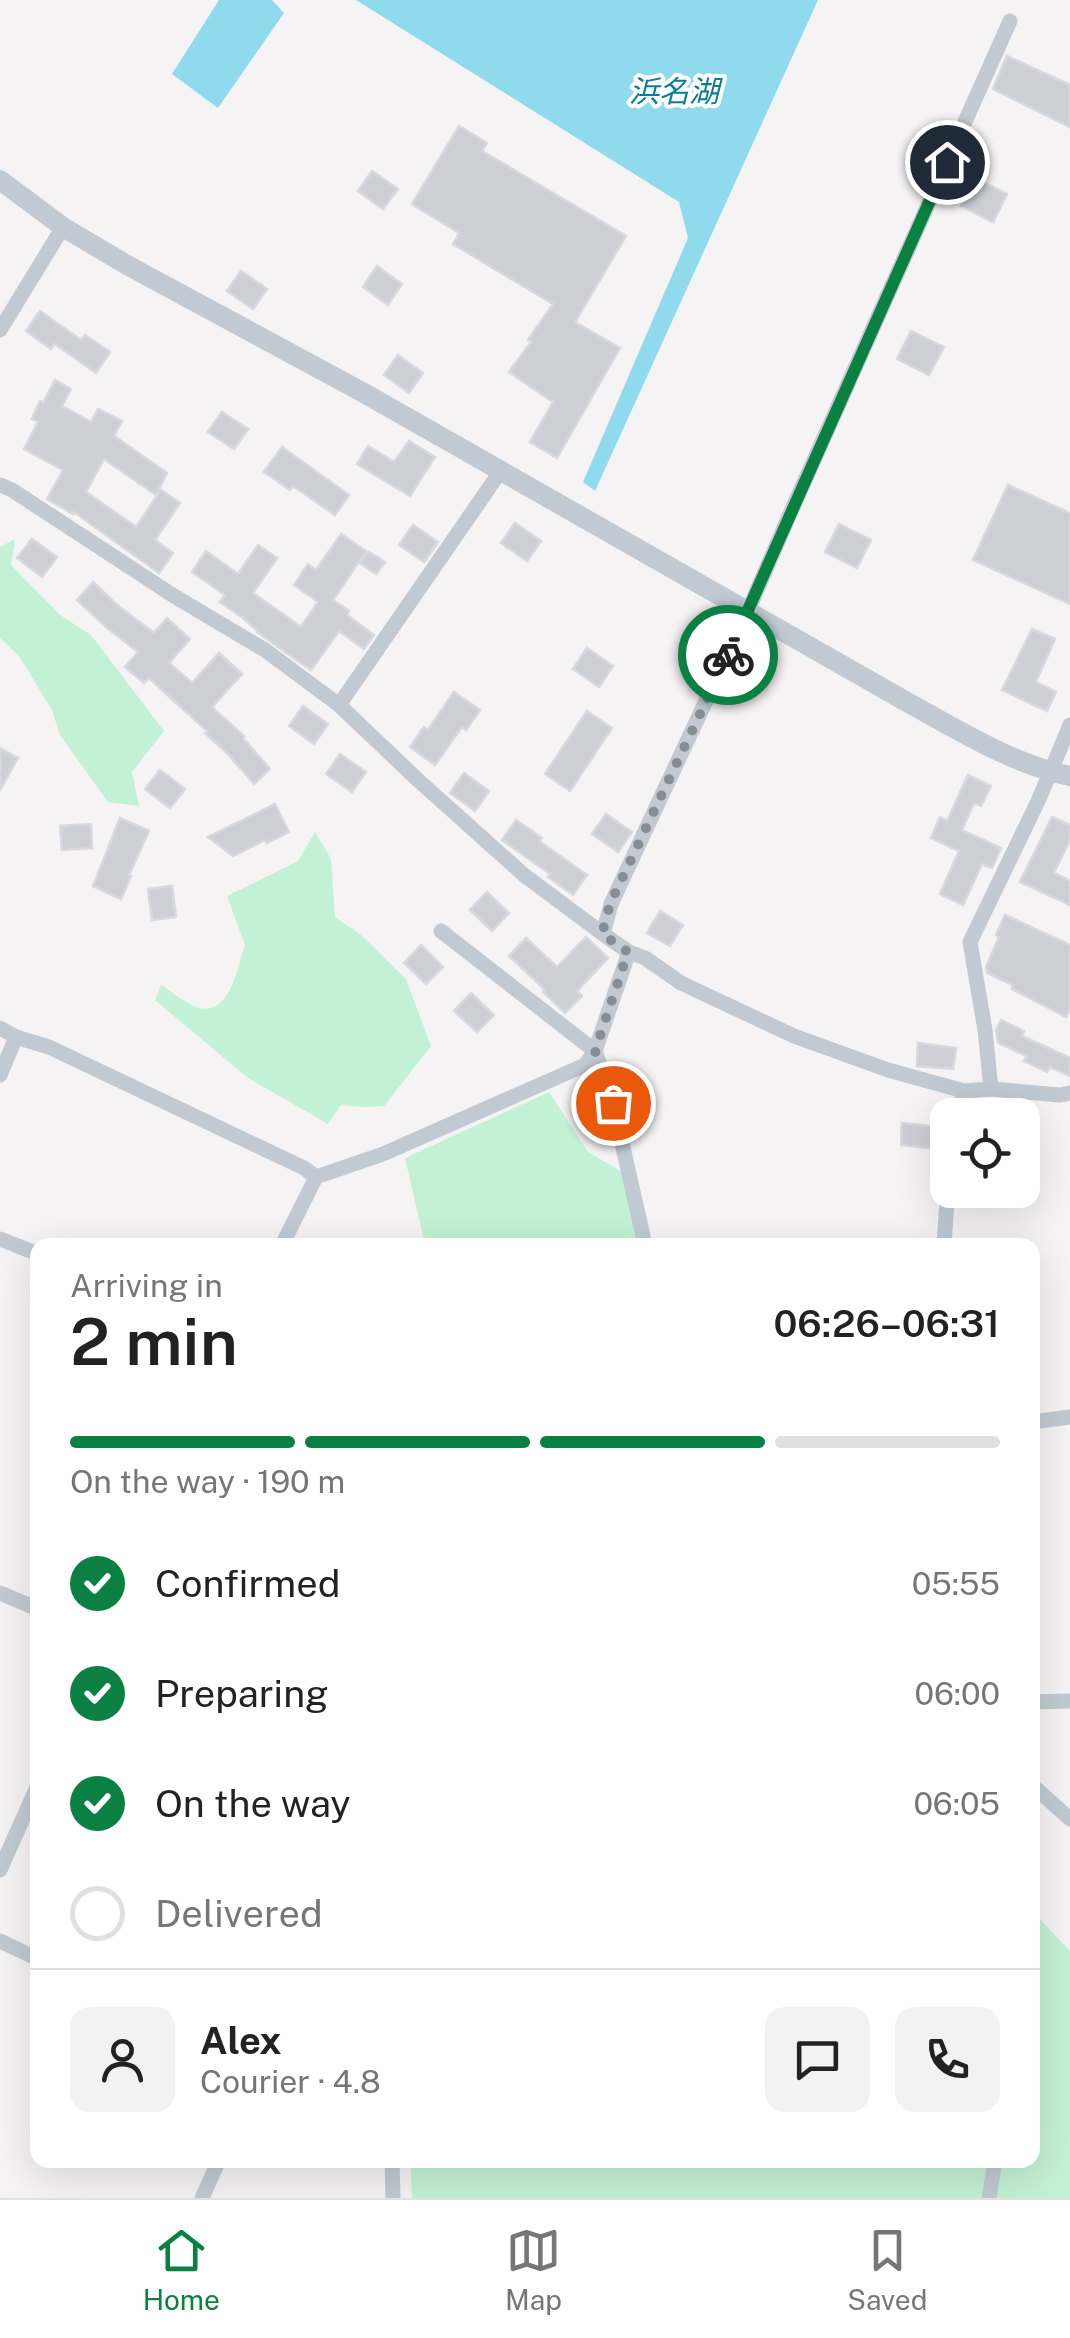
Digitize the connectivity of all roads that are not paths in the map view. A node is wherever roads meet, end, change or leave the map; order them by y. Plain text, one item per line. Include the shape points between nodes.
1 (1010, 21) dead end
2 (0, 180) edge
3 (64, 228) junction
4 (0, 330) edge
5 (500, 472) junction
6 (0, 485) edge
7 (748, 612) junction
8 (339, 705) junction
9 (1070, 726) edge
10 (1060, 774) edge
11 (441, 931) dead end
12 (602, 934) junction
13 (628, 952) junction
14 (0, 1028) edge
15 (16, 1037) junction
16 (595, 1051) junction
17 (0, 1076) edge
18 (991, 1088) junction
19 (964, 1091) junction
20 (1070, 1094) edge
21 (963, 1098) edge
22 (316, 1177) junction
23 (947, 1208) edge
24 (286, 1238) edge
25 (643, 1238) edge
26 (944, 1238) edge
27 (0, 1239) edge
28 (30, 1251) edge
29 (1070, 1417) edge
30 (1040, 1421) edge
31 (0, 1593) edge
32 (30, 1605) edge
33 (1070, 1701) edge
34 (1040, 1702) edge
35 (1040, 1792) edge
36 (30, 1803) edge
37 (1070, 1819) edge
38 (0, 1870) edge
39 (0, 1941) edge
40 (30, 1955) edge
41 (215, 2168) edge
42 (392, 2168) edge
43 (994, 2168) edge
44 (202, 2198) edge
45 (392, 2198) edge
46 (989, 2198) edge

1 - 7 street
2 - 3 street
3 - 4 street
3 - 5 street
5 - 7 street
5 - 8 street
6 - 8 street via 264,650
7 - 10 street via 981,743
7 - 12 street via 610,904
8 - 12 street via 524,874
9 - 10 street
10 - 18 street via 970,942
11 - 16 street
12 - 13 street
13 - 16 street
13 - 19 street via 794,1036
14 - 15 street
15 - 17 street
15 - 22 street via 181,1108
16 - 22 street via 585,1065
16 - 25 street
18 - 19 street
18 - 20 street
19 - 21 street
22 - 24 street
23 - 26 street
27 - 28 street
29 - 30 street
31 - 32 street
33 - 34 street
35 - 37 street
36 - 38 street
39 - 40 street
41 - 44 street
42 - 45 street
43 - 46 street

